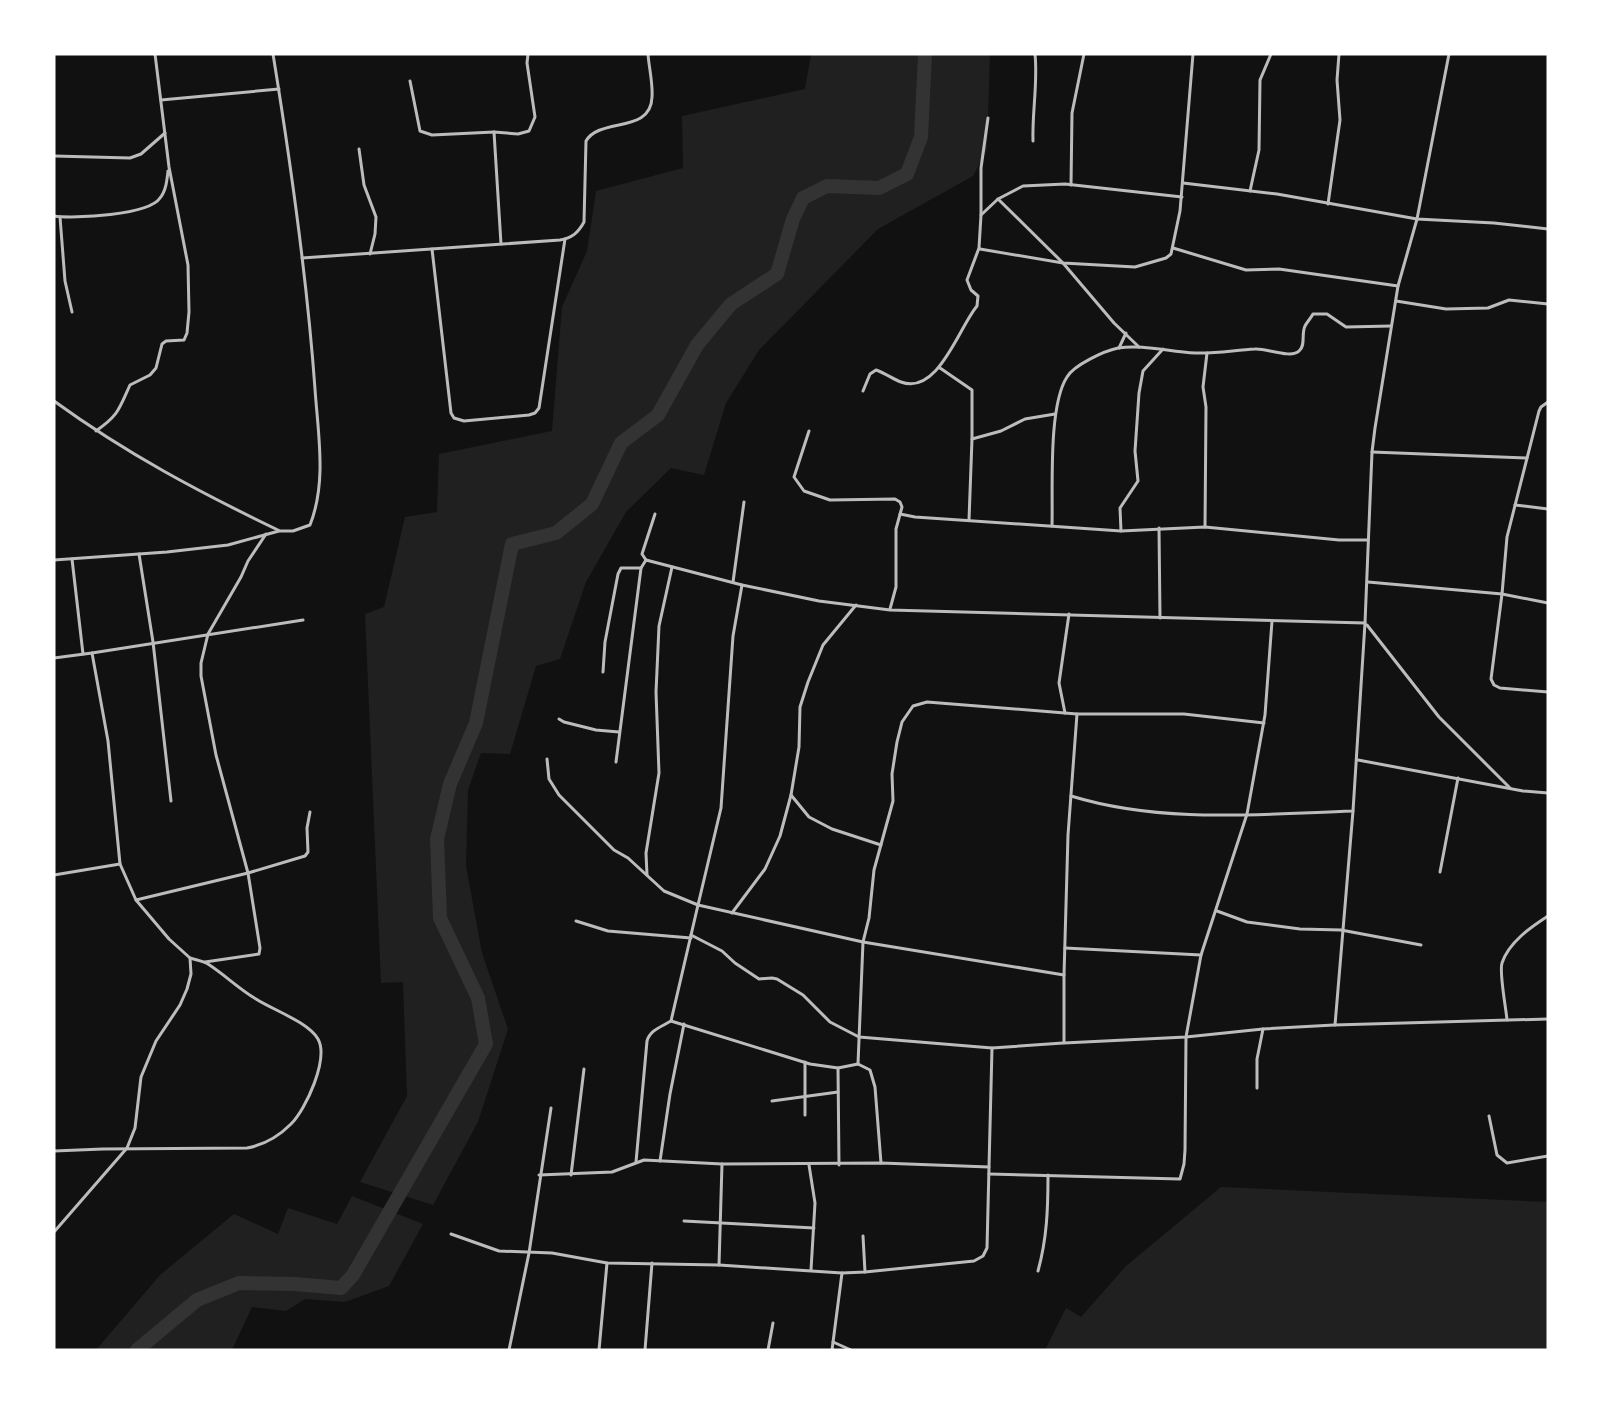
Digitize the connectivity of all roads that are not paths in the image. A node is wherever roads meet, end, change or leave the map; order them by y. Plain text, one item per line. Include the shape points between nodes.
1 (155, 54) edge
2 (273, 54) edge
3 (528, 54) edge
4 (648, 54) edge
5 (1035, 54) edge
6 (1084, 54) edge
7 (1193, 54) edge
8 (1271, 54) edge
9 (1339, 54) edge
10 (1449, 54) edge
11 (410, 81) dead end
12 (279, 89) junction
13 (161, 100) junction
14 (988, 118) dead end
15 (494, 132) junction
16 (165, 134) junction
17 (1033, 141) dead end
18 (359, 149) dead end
19 (54, 156) edge
20 (169, 167) junction
21 (1183, 183) junction
22 (1071, 185) junction
23 (1250, 191) junction
24 (1182, 197) junction
25 (998, 199) junction
26 (1328, 204) junction
27 (981, 215) junction
28 (54, 216) edge
29 (60, 217) junction
30 (1417, 219) junction
31 (1548, 229) edge
32 (565, 239) junction
33 (501, 244) junction
34 (979, 248) junction
35 (1173, 248) junction
36 (432, 249) junction
37 (370, 254) junction
38 (302, 258) junction
39 (1063, 263) junction
40 (1398, 286) junction
41 (1395, 301) junction
42 (1548, 304) edge
43 (72, 312) dead end
44 (1392, 326) junction
45 (1126, 333) junction
46 (1118, 348) junction
47 (1140, 348) junction
48 (1163, 349) junction
49 (1207, 353) junction
50 (940, 368) junction
51 (863, 391) dead end
52 (54, 401) edge
53 (1548, 402) edge
54 (1055, 414) junction
55 (96, 431) junction
56 (809, 431) dead end
57 (972, 440) junction
58 (1372, 452) junction
59 (1527, 458) junction
60 (744, 502) dead end
61 (1515, 505) junction
62 (1548, 509) edge
63 (655, 514) dead end
64 (900, 514) junction
65 (969, 520) junction
66 (1052, 526) junction
67 (1205, 527) junction
68 (1159, 528) junction
69 (280, 531) junction
70 (1121, 531) junction
71 (266, 534) junction
72 (1368, 540) junction
73 (139, 554) junction
74 (72, 559) junction
75 (54, 560) edge
76 (646, 560) junction
77 (672, 567) junction
78 (641, 568) junction
79 (1368, 581) junction
80 (733, 582) junction
81 (742, 585) junction
82 (1502, 594) junction
83 (1548, 603) edge
84 (856, 605) junction
85 (890, 610) junction
86 (1070, 615) junction
87 (1160, 618) junction
88 (303, 620) dead end
89 (1272, 621) junction
90 (1365, 623) junction
91 (208, 634) junction
92 (153, 642) junction
93 (92, 653) junction
94 (83, 654) junction
95 (54, 658) edge
96 (603, 672) dead end
97 (1548, 692) edge
98 (1065, 713) junction
99 (1077, 714) junction
100 (559, 719) dead end
101 (1264, 723) junction
102 (619, 732) junction
103 (547, 759) dead end
104 (1358, 760) junction
105 (616, 762) dead end
106 (1458, 778) junction
107 (1510, 788) junction
108 (1548, 793) edge
109 (791, 795) junction
110 (1071, 796) junction
111 (171, 801) dead end
112 (1353, 811) junction
113 (310, 812) dead end
114 (1247, 814) junction
115 (881, 845) junction
116 (120, 864) junction
117 (1440, 872) dead end
118 (248, 873) junction
119 (54, 875) edge
120 (647, 876) junction
121 (136, 900) junction
122 (698, 905) junction
123 (1217, 911) junction
124 (732, 913) junction
125 (1548, 915) edge
126 (576, 921) dead end
127 (1341, 930) junction
128 (691, 936) junction
129 (863, 942) junction
130 (1421, 945) dead end
131 (1065, 948) junction
132 (1201, 955) junction
133 (190, 958) junction
134 (205, 962) junction
135 (1064, 975) junction
136 (1548, 1019) edge
137 (1507, 1020) junction
138 (671, 1021) junction
139 (684, 1024) junction
140 (1335, 1025) junction
141 (1263, 1029) junction
142 (859, 1037) junction
143 (1186, 1038) junction
144 (1064, 1043) junction
145 (992, 1048) junction
146 (805, 1062) junction
147 (858, 1064) junction
148 (838, 1068) junction
149 (584, 1069) dead end
150 (1257, 1088) dead end
151 (837, 1092) junction
152 (805, 1097) junction
153 (772, 1101) dead end
154 (550, 1108) dead end
155 (805, 1115) dead end
156 (1489, 1116) dead end
157 (127, 1148) junction
158 (54, 1151) edge
159 (1548, 1156) edge
160 (660, 1161) junction
161 (636, 1162) junction
162 (881, 1163) junction
163 (722, 1164) junction
164 (808, 1165) junction
165 (839, 1165) junction
166 (989, 1167) junction
167 (989, 1174) junction
168 (539, 1175) junction
169 (572, 1175) junction
170 (1048, 1175) junction
171 (684, 1221) dead end
172 (721, 1222) junction
173 (814, 1228) junction
174 (54, 1232) edge
175 (451, 1234) dead end
176 (863, 1236) dead end
177 (529, 1253) junction
178 (608, 1263) junction
179 (652, 1263) junction
180 (719, 1265) junction
181 (811, 1270) junction
182 (1038, 1271) dead end
183 (865, 1272) junction
184 (842, 1273) junction
185 (773, 1323) dead end
186 (833, 1342) junction
187 (508, 1350) edge
188 (599, 1350) edge
189 (645, 1350) edge
190 (768, 1350) edge
191 (832, 1350) edge
192 (851, 1350) edge

1 - 13 street
2 - 12 street
3 - 15 street via 533,124 529,131 518,134
4 - 32 street via 651,105 636,121 589,135 584,222 571,238
5 - 17 street
6 - 22 street via 1072,113
7 - 21 street
8 - 23 street via 1260,80 1259,150
9 - 26 street via 1340,120
10 - 30 street
11 - 15 street via 420,131 424,134
12 - 13 street
12 - 38 street
13 - 16 street
14 - 27 street via 981,168
15 - 33 street
16 - 19 street via 130,158
16 - 20 street
18 - 37 street via 364,185 376,217
20 - 29 street via 165,188 152,206
20 - 55 street via 188,265 187,333 184,340 162,344 156,368 130,385 120,411
21 - 23 street
21 - 24 street
22 - 24 street
22 - 25 street via 1023,186
23 - 26 street
24 - 35 street
25 - 27 street
25 - 39 street
26 - 30 street
27 - 34 street
28 - 29 street
29 - 43 street via 65,281
30 - 31 street
30 - 40 street
32 - 33 street
32 - 36 street via 539,408 529,415 464,421 451,413
33 - 36 street
34 - 39 street
34 - 50 street via 967,280 978,296 977,306
35 - 39 street via 1166,258 1135,267
35 - 40 street via 1246,270 1279,269
36 - 37 street
37 - 38 street
38 - 69 street via 321,473 310,525
39 - 45 street
40 - 41 street
41 - 42 street via 1446,309 1488,308 1509,300
41 - 44 street
44 - 49 street via 1346,327 1327,314 1313,314 1305,326 1303,346 1293,355 1258,349
44 - 58 street
45 - 46 street
45 - 47 street
46 - 47 street
46 - 54 street via 1098,355 1068,375
47 - 48 street
48 - 49 street
48 - 70 street via 1143,371 1135,451 1138,481 1120,508
49 - 67 street via 1203,387
50 - 51 street via 912,384 876,370
50 - 57 street via 972,390
52 - 55 street
53 - 59 street via 1539,411
54 - 57 street via 1025,419
54 - 66 street
55 - 69 street via 190,487
56 - 64 street via 794,477 804,491 830,500 895,499 902,507
57 - 65 street
58 - 59 street
58 - 72 street
59 - 61 street
60 - 80 street
61 - 62 street
61 - 82 street via 1507,537
63 - 76 street via 642,554
64 - 65 street
64 - 85 street via 896,529 896,587
65 - 66 street
66 - 70 street
67 - 68 street
67 - 72 street
68 - 70 street
68 - 87 street
69 - 71 street
71 - 73 street via 228,544
71 - 91 street
72 - 79 street
73 - 74 street
73 - 92 street
74 - 75 street
74 - 94 street
76 - 77 street
76 - 78 street
77 - 80 street
77 - 120 street via 659,626 659,773 646,854
78 - 96 street via 624,567 618,574
78 - 102 street
79 - 82 street
79 - 90 street
80 - 81 street
81 - 84 street
81 - 122 street via 733,636 721,808
82 - 83 street
82 - 97 street via 1491,679 1500,688
84 - 85 street
84 - 109 street via 823,645 808,682 800,707 799,747
85 - 86 street
86 - 87 street
86 - 98 street via 1059,683
87 - 89 street
88 - 91 street
89 - 90 street
89 - 101 street
90 - 104 street
90 - 107 street via 1439,717
91 - 92 street
91 - 118 street via 201,676 216,754
92 - 93 street
92 - 111 street
93 - 94 street
93 - 116 street via 108,741
94 - 95 street
98 - 99 street
98 - 115 street via 927,702 913,706 899,732 892,774 893,801
99 - 101 street via 1184,714
99 - 110 street
100 - 102 street
101 - 114 street
102 - 105 street
103 - 120 street via 549,780 559,795 614,850
104 - 106 street
104 - 112 street
106 - 107 street
106 - 117 street
107 - 108 street
109 - 115 street via 809,817
109 - 124 street via 780,836 765,869
110 - 114 street via 1102,806 1177,814
110 - 131 street
112 - 114 street
112 - 127 street
113 - 118 street via 305,856
114 - 123 street
115 - 129 street
116 - 119 street
116 - 121 street
118 - 121 street
118 - 134 street via 259,954
120 - 122 street via 664,891
121 - 133 street
122 - 124 street
122 - 128 street
123 - 127 street via 1247,922
123 - 132 street
124 - 129 street
125 - 137 street via 1528,928 1502,964
126 - 128 street via 608,931
127 - 130 street
127 - 140 street
128 - 138 street
128 - 142 street via 722,951 759,979 772,978 803,995 830,1022
129 - 135 street
129 - 142 street
131 - 132 street
131 - 135 street
132 - 143 street
133 - 134 street
133 - 157 street via 187,989 156,1041 141,1077 135,1128
134 - 157 street via 255,999 310,1030 319,1040 323,1056 308,1096 291,1124 261,1145
135 - 144 street
136 - 137 street
137 - 140 street
138 - 139 street
138 - 161 street via 649,1034 647,1041
139 - 146 street
139 - 160 street
140 - 141 street
141 - 143 street
141 - 150 street
142 - 145 street
142 - 147 street
143 - 144 street
143 - 170 street via 1185,1150 1180,1179
144 - 145 street
145 - 166 street
146 - 148 street
146 - 152 street
147 - 148 street
147 - 162 street via 870,1070 875,1087
148 - 151 street
149 - 169 street
151 - 152 street
151 - 165 street
152 - 153 street
152 - 155 street
154 - 168 street
156 - 159 street via 1497,1155 1507,1163
157 - 158 street
157 - 174 street
160 - 161 street
160 - 163 street
161 - 169 street via 612,1172
162 - 165 street
162 - 166 street
163 - 164 street
163 - 172 street
164 - 165 street
164 - 173 street via 815,1203
166 - 167 street
167 - 170 street
167 - 183 street via 987,1248 983,1256 974,1261
168 - 169 street
168 - 177 street
170 - 182 street via 1047,1230
171 - 172 street
172 - 173 street
172 - 180 street
173 - 181 street
175 - 177 street via 499,1251
176 - 183 street
177 - 178 street via 562,1254
177 - 187 street
178 - 179 street
178 - 188 street
179 - 180 street
179 - 189 street
180 - 181 street
181 - 184 street
183 - 184 street
184 - 186 street
185 - 190 street
186 - 191 street
186 - 192 street

